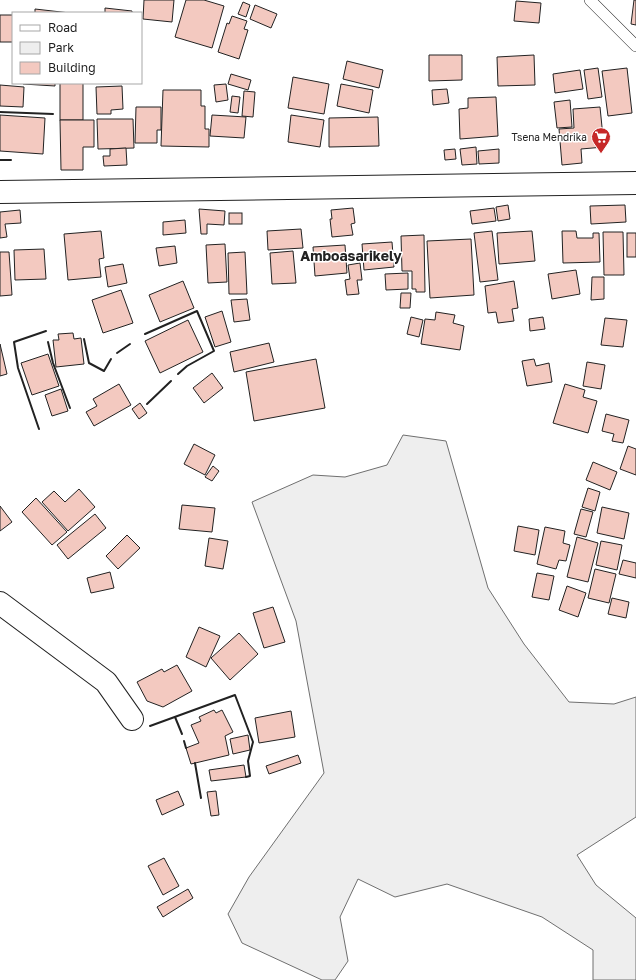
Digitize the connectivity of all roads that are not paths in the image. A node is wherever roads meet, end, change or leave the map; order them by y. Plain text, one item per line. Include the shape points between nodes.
1 (590, 0) edge
2 (636, 46) edge
3 (636, 183) edge
4 (0, 192) edge
5 (0, 603) edge
6 (132, 719) dead end

1 - 2 lane
3 - 4 main road
5 - 6 main road via 106,682

